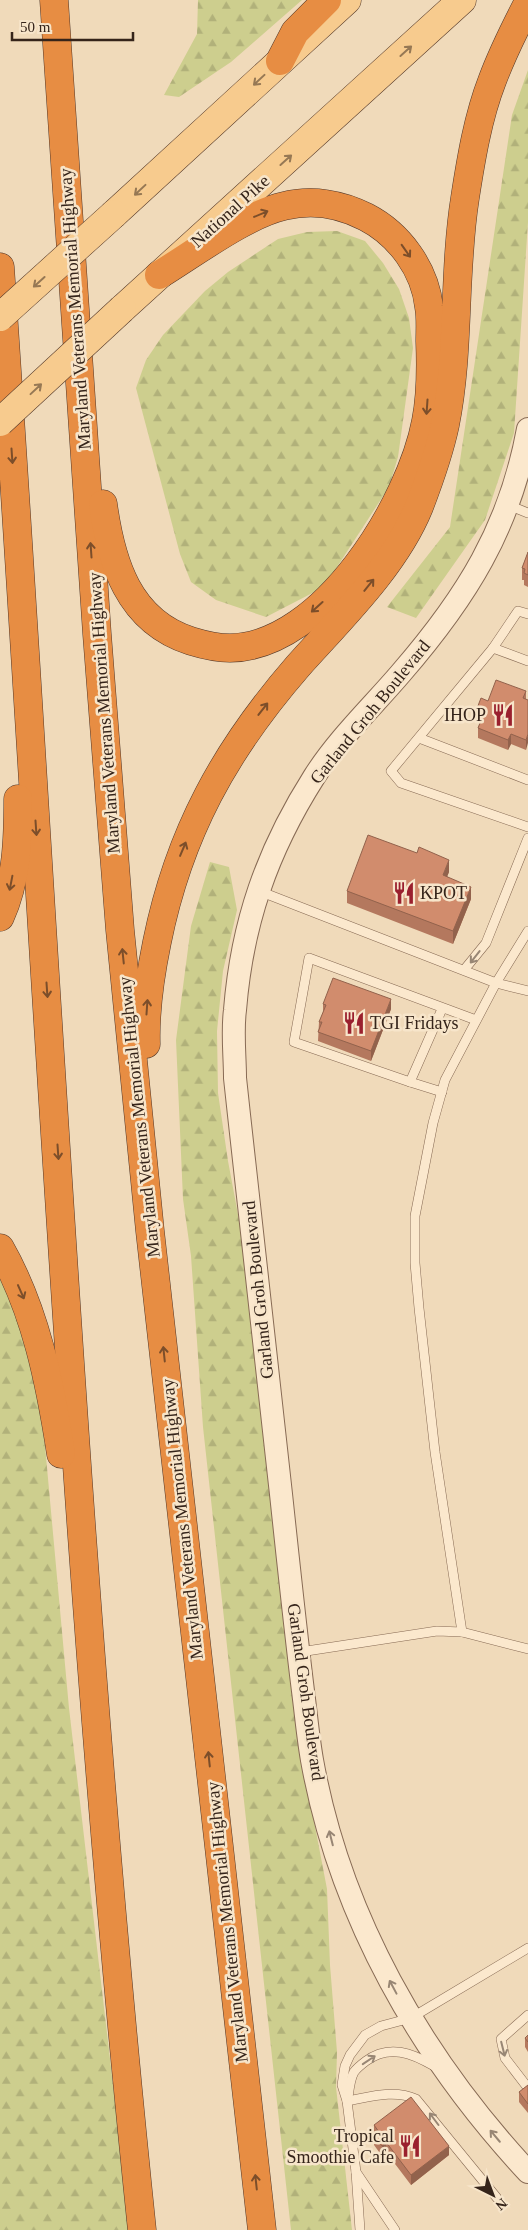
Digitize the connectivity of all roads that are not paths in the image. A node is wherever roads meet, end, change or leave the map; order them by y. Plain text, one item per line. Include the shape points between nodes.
1 (54, 0) edge
2 (63, 0) edge
3 (327, 0) edge
4 (347, 0) edge
5 (462, 0) edge
6 (528, 3) edge
7 (280, 61) junction
8 (63, 138) junction
9 (0, 268) edge
10 (159, 275) junction
11 (74, 302) junction
12 (0, 317) edge
13 (0, 329) edge
14 (8, 385) junction
15 (0, 422) edge
16 (528, 429) edge
17 (518, 509) edge
18 (20, 572) junction
19 (528, 614) edge
20 (493, 648) junction
21 (528, 661) edge
22 (419, 738) junction
23 (528, 780) edge
24 (528, 827) edge
25 (528, 838) edge
26 (257, 891) junction
27 (0, 917) edge
28 (528, 931) edge
29 (464, 970) junction
30 (496, 983) junction
31 (528, 990) edge
32 (442, 1009) junction
33 (476, 1020) junction
34 (410, 1082) junction
35 (442, 1092) junction
36 (150, 1231) junction
37 (0, 1248) edge
38 (462, 1632) junction
39 (89, 1639) junction
40 (528, 1649) edge
41 (298, 1652) junction
42 (528, 1948) edge
43 (528, 2015) edge
44 (410, 2018) junction
45 (448, 2074) junction
46 (528, 2088) edge
47 (347, 2101) junction
48 (356, 2172) junction
49 (528, 2172) edge
50 (497, 2198) dead end
51 (142, 2230) edge
52 (262, 2230) edge
53 (360, 2230) edge
54 (395, 2230) edge

1 - 8 highway, Maryland Veterans Memorial Highway
2 - 8 highway
3 - 7 highway via 295,32
4 - 7 main road
10 -> 5 main road, National Pike
36 -> 6 highway via 146,1032 149,984 165,904 200,809 223,766 279,688 370,584 396,549 417,512 445,425 464,199 475,143 491,84
7 -> 12 main road, bridge
8 - 11 highway, Maryland Veterans Memorial Highway
9 - 14 highway
10 -> 11 highway via 258,214 286,205 336,205 383,226 404,246 419,271 429,305 431,357 426,420 398,500 378,537 354,569 317,608 286,631 257,643 231,648 206,646 180,638 159,626 140,609 126,587 114,559 105,522
15 -> 10 main road, National Pike, bridge
36 -> 11 highway, Maryland Veterans Memorial Highway via 120,930
13 - 14 highway
14 -> 18 highway
16 - 17 street, Garland Groh Boulevard
17 - 26 street, Garland Groh Boulevard via 438,628 315,776 274,849
18 -> 27 highway via 18,834 8,900
18 -> 39 highway
19 - 20 lane via 518,611
20 - 21 lane
20 - 22 lane
22 - 23 lane
22 - 24 lane via 391,771 401,783
25 -> 29 lane via 486,943
26 - 29 lane
26 - 41 street, Garland Groh Boulevard via 242,952 234,1012 235,1078
28 - 30 lane
29 - 30 lane
30 - 31 lane
30 - 33 lane
32 - 33 lane
32 - 34 lane
32 - 34 lane via 309,958 294,1042
33 - 35 lane
34 - 35 lane
35 - 38 lane via 416,1216 415,1263 435,1452
52 -> 36 highway, Maryland Veterans Memorial Highway
37 -> 39 highway via 30,1312 55,1410
38 - 40 lane
38 - 41 lane via 437,1631
39 - 51 highway via 110,1906
44 -> 41 street, Garland Groh Boulevard via 375,1951 334,1849 312,1761
42 - 44 lane
43 -> 46 lane via 501,2039 505,2058
44 - 45 street, Garland Groh Boulevard
44 - 47 lane via 381,2026 365,2035 356,2045 345,2066 342,2085
47 -> 45 lane via 354,2072 378,2054 404,2052
49 -> 45 street, Garland Groh Boulevard via 495,2136
47 - 48 lane
50 -> 47 lane via 416,2099 406,2094 389,2093
48 - 53 lane
48 - 54 lane

